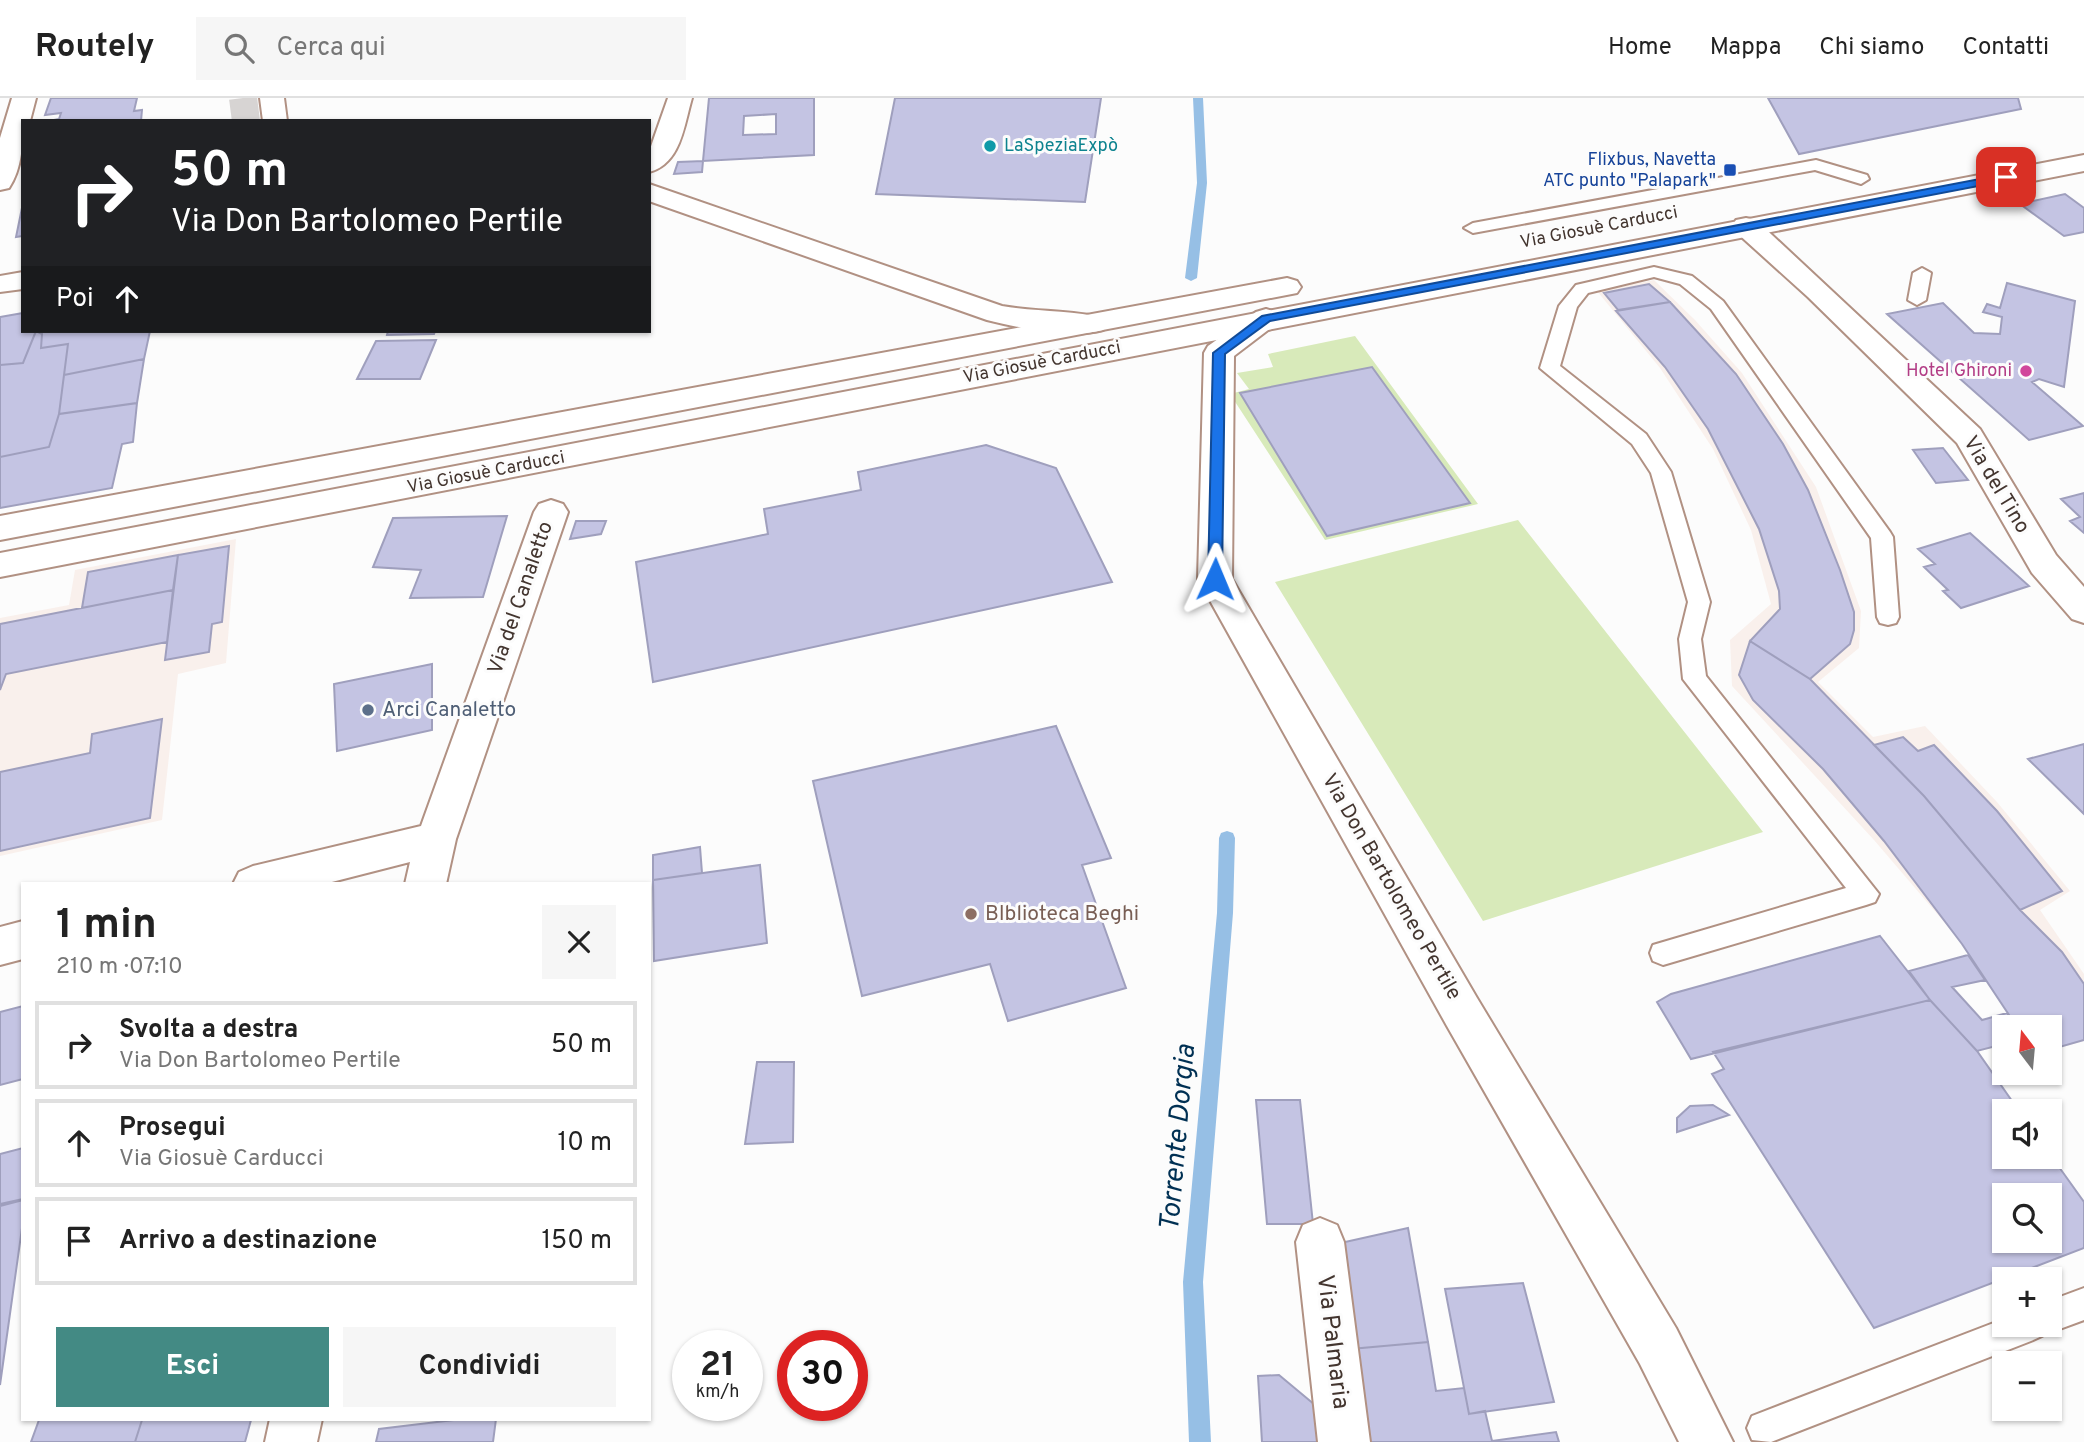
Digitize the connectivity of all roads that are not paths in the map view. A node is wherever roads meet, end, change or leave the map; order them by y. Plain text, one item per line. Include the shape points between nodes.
1 (24, 98) edge
2 (272, 98) edge
3 (680, 98) edge
4 (275, 119) edge
5 (2084, 137) edge
6 (651, 163) edge
7 (2084, 163) edge
8 (1861, 179) junction
9 (0, 182) edge
10 (651, 193) edge
11 (1746, 226) junction
12 (1473, 229) dead end
13 (1419, 262) dead end
14 (1922, 273) dead end
15 (21, 281) edge
16 (1310, 283) dead end
17 (0, 284) edge
18 (1917, 300) dead end
19 (1266, 318) junction
20 (1093, 324) junction
21 (551, 512) dead end
22 (0, 528) edge
23 (0, 565) edge
24 (2084, 610) edge
25 (1888, 617) dead end
26 (436, 839) junction
27 (261, 882) edge
28 (425, 882) edge
29 (21, 941) edge
30 (0, 946) edge
31 (1663, 953) dead end
32 (1320, 1242) dead end
33 (2084, 1304) edge
34 (2062, 1313) edge
35 (2000, 1337) edge
36 (296, 1421) edge
37 (1764, 1428) dead end
38 (291, 1442) edge
39 (1344, 1442) edge
40 (1707, 1442) edge

1 - 9 main road
2 - 4 main road
3 - 6 main road via 661,156
5 - 8 main road, Via Giosuè Carducci
7 - 11 main road, Via Giosuè Carducci
8 - 12 lane via 1816,165
8 - 13 main road, Via Giosuè Carducci
10 - 20 main road via 997,314
11 - 19 main road, Via Giosuè Carducci
11 - 24 main road, Via del Tino via 1969,436 2044,564
14 - 18 lane
15 - 17 main road
16 - 20 main road, Via Giosuè Carducci
19 - 23 main road, Via Giosuè Carducci
19 - 40 main road, Via Don Bartolomeo Pertile via 1219,353 1215,579 1658,1346
20 - 22 main road, Via Giosuè Carducci
21 - 26 main road, Via del Canaletto
25 - 31 lane via 1882,537 1717,305 1686,280 1654,272 1582,289 1569,306 1550,368 1639,439 1661,472 1699,602 1690,639 1695,679 1866,894
26 - 27 main road
26 - 28 main road, Via del Canaletto
29 - 30 main road
32 - 39 main road, Via Palmaria
33 - 34 lane
35 - 37 lane
36 - 38 main road

